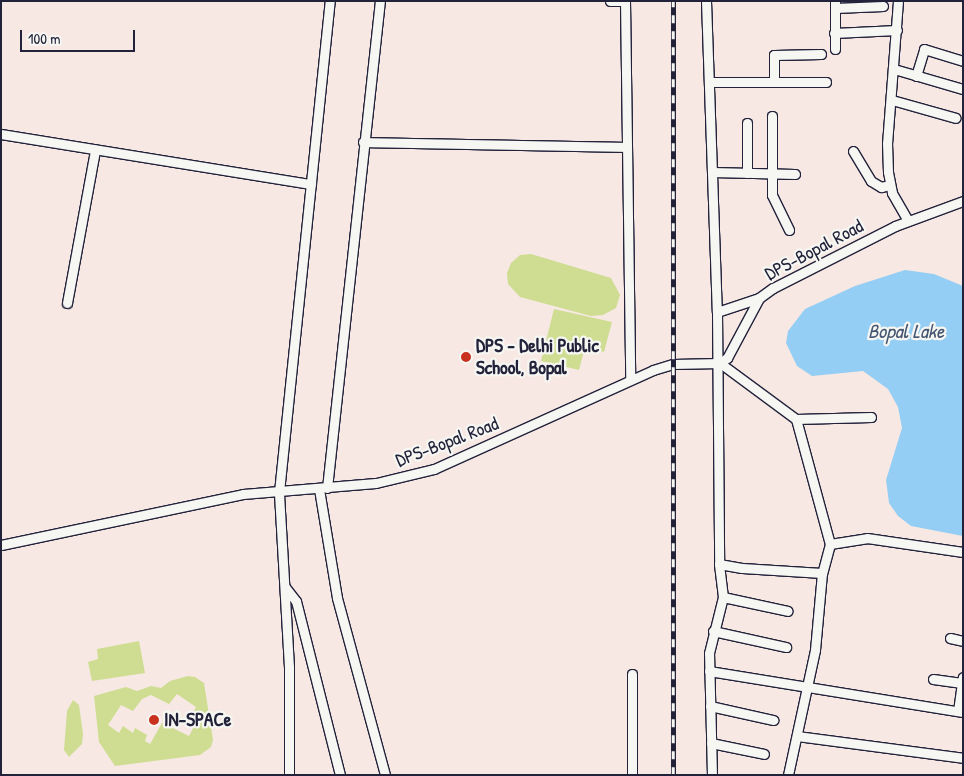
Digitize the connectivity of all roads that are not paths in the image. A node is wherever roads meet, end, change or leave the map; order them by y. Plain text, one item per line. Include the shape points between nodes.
1 (330, 1) edge
2 (380, 1) edge
3 (610, 1) edge
4 (625, 1) edge
5 (706, 1) edge
6 (898, 1) edge
7 (835, 5) edge
8 (883, 6) dead end
9 (897, 30) junction
10 (834, 33) junction
11 (835, 49) dead end
12 (821, 54) dead end
13 (963, 61) edge
14 (894, 70) junction
15 (916, 76) junction
16 (709, 82) junction
17 (774, 82) junction
18 (826, 82) dead end
19 (963, 89) edge
20 (892, 100) junction
21 (772, 116) dead end
22 (956, 118) dead end
23 (748, 123) dead end
24 (1, 134) edge
25 (363, 142) junction
26 (625, 147) junction
27 (96, 150) junction
28 (853, 151) dead end
29 (712, 172) junction
30 (747, 173) junction
31 (770, 174) junction
32 (795, 174) dead end
33 (311, 184) junction
34 (890, 184) junction
35 (963, 201) edge
36 (908, 221) junction
37 (789, 230) dead end
38 (759, 298) junction
39 (67, 303) dead end
40 (717, 312) junction
41 (718, 363) junction
42 (630, 380) junction
43 (871, 417) dead end
44 (796, 419) junction
45 (323, 489) junction
46 (279, 492) junction
47 (830, 544) junction
48 (1, 545) edge
49 (963, 552) edge
50 (719, 564) junction
51 (822, 573) junction
52 (285, 587) junction
53 (723, 597) junction
54 (788, 611) dead end
55 (713, 631) junction
56 (950, 638) dead end
57 (963, 640) edge
58 (786, 647) dead end
59 (709, 671) junction
60 (632, 674) dead end
61 (933, 679) dead end
62 (962, 680) edge
63 (807, 688) junction
64 (710, 706) junction
65 (960, 711) edge
66 (773, 720) dead end
67 (797, 736) junction
68 (711, 743) junction
69 (764, 754) dead end
70 (963, 758) edge
71 (289, 775) edge
72 (340, 775) edge
73 (385, 775) edge
74 (632, 775) edge
75 (712, 775) edge
76 (788, 775) edge

1 - 33 street
2 - 25 street
3 - 4 street
4 - 26 street
5 - 16 street
6 - 9 street
7 - 8 street
7 - 10 street
9 - 10 street
9 - 14 street
10 - 11 street
12 - 17 street via 774,55
13 - 15 street via 924,49
14 - 15 street
14 - 20 street
15 - 19 street
16 - 17 street
16 - 29 street
17 - 18 street
20 - 22 street
20 - 34 street via 887,143
21 - 31 street
23 - 30 street
24 - 27 street
25 - 26 street
25 - 45 street via 344,352
26 - 42 street
27 - 33 street
27 - 39 street
28 - 34 street via 871,181 881,187
29 - 30 street
29 - 40 street
30 - 31 street
31 - 32 street
31 - 37 street via 772,195
33 - 46 street
34 - 36 street via 898,207
35 - 36 street, DPS-Bopal Road
36 - 38 street, DPS-Bopal Road via 792,277
38 - 40 street
38 - 41 street, DPS-Bopal Road via 726,358
40 - 41 street
41 - 42 street, DPS-Bopal Road via 674,364
41 - 44 street
41 - 50 street
42 - 45 street, DPS-Bopal Road via 434,469 405,478
43 - 44 street
44 - 47 street
45 - 46 street, DPS-Bopal Road
45 - 73 street via 337,598
46 - 48 street, DPS-Bopal Road via 243,494
46 - 52 street
47 - 49 street via 867,538
47 - 51 street
50 - 51 street
50 - 53 street
51 - 63 street
52 - 71 street
52 - 72 street via 296,601
53 - 54 street
53 - 55 street
55 - 58 street
55 - 59 street
56 - 57 street
59 - 63 street
59 - 64 street
60 - 74 street
61 - 62 street
62 - 65 street
63 - 65 street
63 - 67 street
64 - 66 street
64 - 68 street
67 - 70 street
67 - 76 street
68 - 69 street
68 - 75 street

